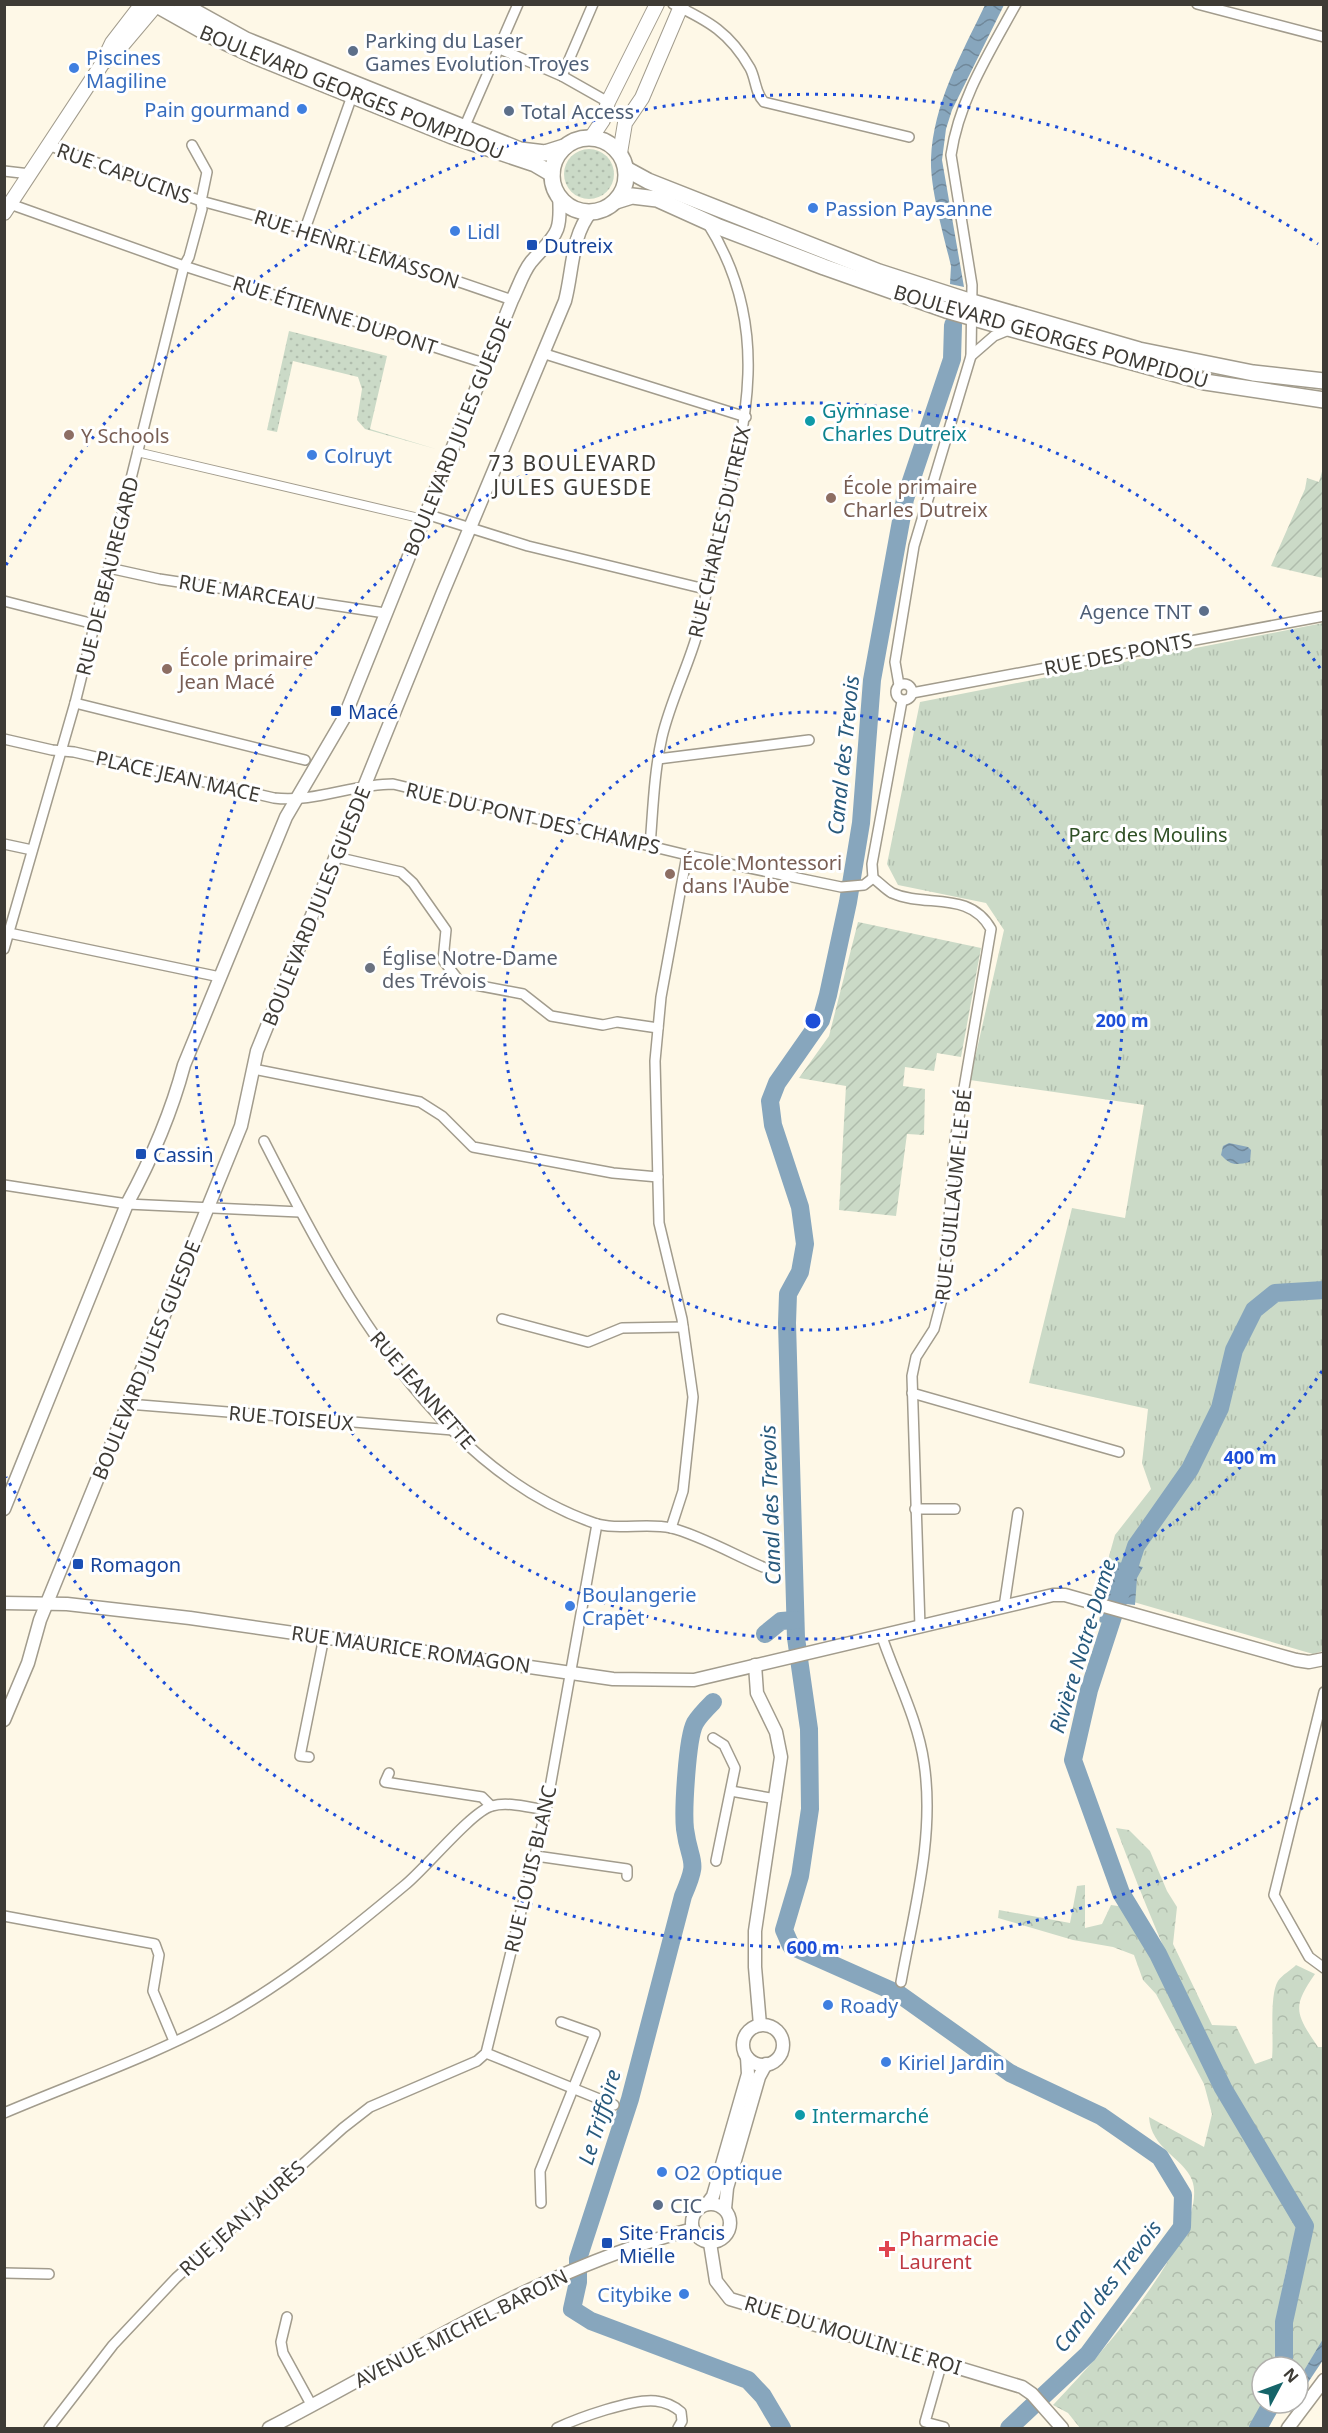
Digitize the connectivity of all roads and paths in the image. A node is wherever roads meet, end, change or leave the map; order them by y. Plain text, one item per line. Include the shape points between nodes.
1 (181, 4) edge
2 (518, 4) edge
3 (593, 4) edge
4 (657, 4) edge
5 (1016, 4) edge
6 (1197, 4) edge
7 (152, 5) edge
8 (678, 6) edge
9 (1323, 37) edge
10 (500, 49) junction
11 (562, 76) junction
12 (352, 96) junction
13 (608, 102) junction
14 (464, 128) junction
15 (909, 137) dead end
16 (591, 138) junction
17 (48, 145) junction
18 (192, 145) dead end
19 (564, 147) junction
20 (620, 153) junction
21 (626, 169) junction
22 (4, 171) edge
23 (30, 174) junction
24 (552, 174) junction
25 (559, 196) junction
26 (201, 201) junction
27 (616, 201) junction
28 (7, 208) edge
29 (591, 212) junction
30 (707, 222) junction
31 (305, 229) junction
32 (184, 266) junction
33 (512, 300) junction
34 (972, 310) junction
35 (1012, 329) junction
36 (543, 353) junction
37 (971, 356) junction
38 (487, 364) junction
39 (1323, 381) edge
40 (1323, 400) edge
41 (746, 417) junction
42 (137, 452) junction
43 (424, 517) junction
44 (470, 530) junction
45 (109, 568) junction
46 (705, 590) junction
47 (4, 601) edge
48 (385, 613) junction
49 (1323, 616) edge
50 (94, 624) junction
51 (899, 686) junction
52 (912, 693) junction
53 (902, 701) junction
54 (75, 703) junction
55 (4, 739) edge
56 (809, 740) dead end
57 (61, 750) junction
58 (658, 759) junction
59 (305, 760) dead end
60 (366, 786) junction
61 (295, 801) junction
62 (4, 844) edge
63 (650, 846) junction
64 (32, 850) junction
65 (687, 855) junction
66 (336, 857) junction
67 (873, 878) junction
68 (9, 933) junction
69 (4, 949) edge
70 (220, 977) junction
71 (658, 1028) junction
72 (253, 1069) junction
73 (264, 1141) dead end
74 (658, 1177) junction
75 (4, 1185) edge
76 (127, 1204) junction
77 (208, 1208) junction
78 (300, 1212) junction
79 (502, 1319) dead end
80 (683, 1327) junction
81 (912, 1393) junction
82 (128, 1404) junction
83 (453, 1430) junction
84 (1119, 1452) dead end
85 (4, 1509) edge
86 (915, 1509) junction
87 (955, 1509) dead end
88 (1018, 1513) dead end
89 (597, 1524) junction
90 (671, 1528) junction
91 (763, 1567) dead end
92 (4, 1603) edge
93 (47, 1604) junction
94 (1004, 1607) junction
95 (920, 1628) junction
96 (324, 1637) junction
97 (882, 1637) junction
98 (1322, 1663) edge
99 (755, 1665) junction
100 (572, 1672) junction
101 (1323, 1692) edge
102 (4, 1720) edge
103 (713, 1738) dead end
104 (309, 1757) dead end
105 (389, 1773) dead end
106 (730, 1791) junction
107 (776, 1799) junction
108 (491, 1806) junction
109 (546, 1810) junction
110 (536, 1856) junction
111 (716, 1861) dead end
112 (627, 1876) dead end
113 (4, 1916) edge
114 (1323, 1968) edge
115 (902, 1982) dead end
116 (561, 2022) dead end
117 (760, 2025) junction
118 (174, 2041) junction
119 (486, 2053) junction
120 (747, 2057) junction
121 (766, 2064) junction
122 (575, 2088) junction
123 (614, 2105) dead end
124 (4, 2113) edge
125 (541, 2203) dead end
126 (707, 2204) junction
127 (725, 2209) junction
128 (693, 2229) junction
129 (710, 2243) junction
130 (4, 2273) edge
131 (49, 2274) dead end
132 (286, 2317) dead end
133 (942, 2362) junction
134 (1323, 2380) edge
135 (312, 2406) junction
136 (944, 2427) edge
137 (1292, 2427) edge
138 (49, 2428) edge
139 (269, 2428) edge
140 (558, 2428) edge
141 (678, 2428) edge
142 (1062, 2428) edge

1 - 14 main road, BOULEVARD GEORGES POMPIDOU via 246,40
2 - 10 street
3 - 11 street
4 - 13 main road
5 - 34 street via 964,102 953,136 951,155 971,276
6 - 9 street
7 - 12 main road, BOULEVARD GEORGES POMPIDOU via 233,47
7 - 17 main road via 119,49 102,64
8 - 15 street via 727,35 751,70 764,102
8 - 20 main road via 642,98 625,123
10 - 11 street
10 - 14 street
11 - 13 street
12 - 24 main road, BOULEVARD GEORGES POMPIDOU via 535,164
12 - 31 street
13 - 16 main road via 603,120
14 - 19 main road, BOULEVARD GEORGES POMPIDOU via 532,153
16 - 19 main road, BOULEVARD GEORGES POMPIDOU
16 - 20 main road via 612,145
17 - 23 main road
17 - 26 street, RUE CAPUCINS
18 - 26 street, RUE DE BEAUREGARD via 207,172
19 - 24 main road
20 - 21 main road
21 - 27 main road via 625,186
21 - 34 main road, BOULEVARD GEORGES POMPIDOU
22 - 23 street
23 - 28 main road
24 - 25 main road
25 - 29 main road via 573,208
25 - 33 street, BOULEVARD JULES GUESDE via 557,233 530,262
26 - 31 street, RUE HENRI LEMASSON
26 - 32 street, RUE DE BEAUREGARD
27 - 29 main road, BOULEVARD GEORGES POMPIDOU
27 - 30 main road, BOULEVARD GEORGES POMPIDOU via 632,196 657,199
28 - 32 street, RUE ÉTIENNE DUPONT
29 - 36 street, BOULEVARD JULES GUESDE via 577,234 565,301
30 - 34 main road, BOULEVARD GEORGES POMPIDOU via 824,267
30 - 41 street, RUE CHARLES DUTREIX via 737,283 749,360
31 - 33 street, RUE HENRI LEMASSON
32 - 38 street, RUE ÉTIENNE DUPONT
32 - 42 street, RUE DE BEAUREGARD
33 - 38 street, BOULEVARD JULES GUESDE
34 - 35 main road, BOULEVARD GEORGES POMPIDOU
34 - 37 street
34 - 39 main road, BOULEVARD GEORGES POMPIDOU via 1252,373
35 - 37 street via 994,336
35 - 40 main road, BOULEVARD GEORGES POMPIDOU via 1205,382
36 - 41 street
36 - 44 street, BOULEVARD JULES GUESDE
37 - 51 street via 914,546 896,662
38 - 43 street, BOULEVARD JULES GUESDE
41 - 46 street, RUE CHARLES DUTREIX
42 - 43 street
42 - 45 street, RUE DE BEAUREGARD
43 - 44 street
43 - 48 street, BOULEVARD JULES GUESDE
44 - 46 street
44 - 60 street, BOULEVARD JULES GUESDE
45 - 48 street, RUE MARCEAU
45 - 50 street, RUE DE BEAUREGARD
46 - 58 street, RUE CHARLES DUTREIX via 696,636
47 - 50 street
48 - 61 street, BOULEVARD JULES GUESDE via 344,718
49 - 52 street, RUE DES PONTS
50 - 54 street, RUE DE BEAUREGARD
51 - 52 street via 909,686
51 - 53 street via 896,695
52 - 53 street
53 - 67 street via 872,864
54 - 57 street, RUE DE BEAUREGARD
54 - 59 street
55 - 57 street, PLACE JEAN MACE
56 - 58 street
57 - 61 street, PLACE JEAN MACE
57 - 64 street, RUE DE BEAUREGARD
58 - 63 street, RUE CHARLES DUTREIX
60 - 61 street, RUE DU PONT DES CHAMPS
60 - 63 street, RUE DU PONT DES CHAMPS via 393,784
60 - 66 street, BOULEVARD JULES GUESDE
61 - 70 street, BOULEVARD JULES GUESDE
62 - 64 street
63 - 65 street, RUE DU PONT DES CHAMPS
64 - 68 street, RUE DE BEAUREGARD
65 - 67 street, RUE DU PONT DES CHAMPS via 841,887 864,885
65 - 71 street
66 - 71 street via 401,872 413,883 446,930 443,960 460,982 523,994 551,1016 603,1025 617,1022
66 - 72 street, BOULEVARD JULES GUESDE
67 - 81 street, RUE GUILLAUME LE BÉ via 892,893 972,908 991,929 955,1141 943,1295 934,1329 916,1357
68 - 69 street, RUE DE BEAUREGARD
68 - 70 street
70 - 76 street, BOULEVARD JULES GUESDE via 151,1159
71 - 74 street
72 - 74 street via 420,1102 442,1116 472,1146 614,1173
72 - 77 street, BOULEVARD JULES GUESDE via 243,1119
73 - 78 street, RUE JEANNETTE
74 - 80 street via 659,1223
75 - 76 street
76 - 77 street
76 - 85 street, BOULEVARD JULES GUESDE
77 - 78 street
77 - 82 street, BOULEVARD JULES GUESDE
78 - 83 street, RUE JEANNETTE via 364,1322
79 - 80 street via 588,1341 622,1328
80 - 90 street via 693,1397 682,1491
81 - 84 street
81 - 86 street, RUE GUILLAUME LE BÉ
82 - 83 street, RUE TOISEUX
82 - 93 street, BOULEVARD JULES GUESDE
83 - 89 street, RUE JEANNETTE via 503,1476 553,1505
86 - 87 street
86 - 95 street, RUE GUILLAUME LE BÉ
88 - 94 street
89 - 90 street, RUE JEANNETTE
89 - 100 street, RUE LOUIS BLANC
90 - 91 street, RUE JEANNETTE
92 - 93 street, RUE MAURICE ROMAGON
93 - 96 street, RUE MAURICE ROMAGON via 190,1618
93 - 102 street, BOULEVARD JULES GUESDE
94 - 95 street, RUE MAURICE ROMAGON
94 - 98 street, RUE MAURICE ROMAGON via 1065,1595 1296,1660
95 - 97 street, RUE MAURICE ROMAGON
96 - 100 street, RUE MAURICE ROMAGON
96 - 104 street via 300,1756
97 - 99 street, RUE MAURICE ROMAGON
97 - 115 street via 915,1729 927,1794 921,1878
99 - 100 street, RUE MAURICE ROMAGON via 694,1680 613,1679
99 - 107 street via 757,1693 776,1732 781,1757
100 - 109 street, RUE LOUIS BLANC
101 - 114 street via 1274,1895 1309,1957
103 - 106 street via 724,1745 735,1768
105 - 108 street via 385,1782 482,1797
106 - 107 street
106 - 111 street
107 - 117 street via 755,1931
108 - 109 street via 505,1804
108 - 118 street via 478,1814 418,1874 288,1977 229,2014
109 - 110 street, RUE LOUIS BLANC
110 - 112 street via 627,1869
110 - 119 street, RUE LOUIS BLANC
113 - 118 street via 155,1944 159,1955 153,1991
116 - 122 street via 595,2034
117 - 120 street via 745,2037
117 - 121 street via 777,2031 783,2042 777,2059
118 - 124 street
119 - 122 street
119 - 138 street, RUE JEAN JAURÈS via 477,2061 369,2107 343,2128 176,2278 113,2345
120 - 121 street
120 - 126 street via 748,2074 713,2196
121 - 127 street via 727,2187
122 - 123 street
122 - 125 street via 540,2171
126 - 127 street
126 - 128 street via 694,2215
127 - 129 street via 730,2218 728,2233
128 - 129 street
128 - 135 street, AVENUE MICHEL BAROIN via 649,2240 510,2299
129 - 133 street, RUE DU MOULIN LE ROI via 717,2281 730,2299
130 - 131 street
132 - 135 street via 283,2353
133 - 136 street via 925,2422
133 - 142 street, RUE DU MOULIN LE ROI via 1006,2380 1032,2394
134 - 137 street
135 - 139 street, AVENUE MICHEL BAROIN
140 - 141 street via 587,2416 655,2400 673,2405 681,2412

